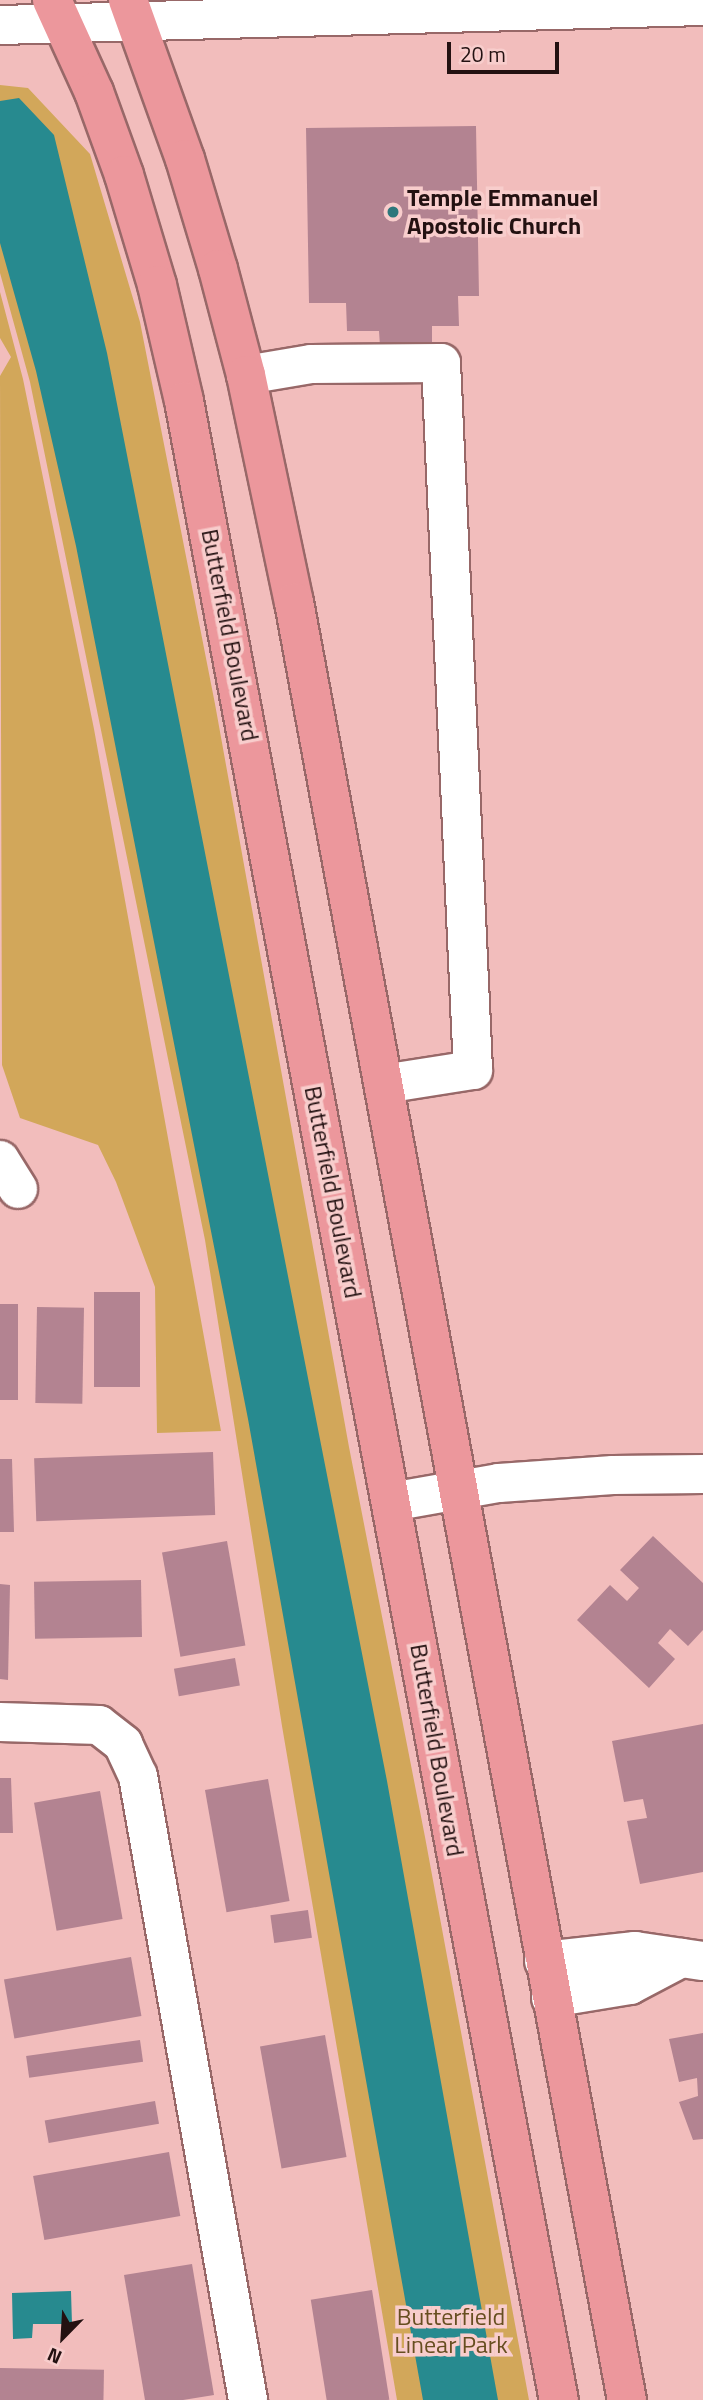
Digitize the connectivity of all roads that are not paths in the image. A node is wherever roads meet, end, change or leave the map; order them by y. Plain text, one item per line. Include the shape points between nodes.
1 (703, 6) edge
2 (242, 9) edge
3 (133, 11) edge
4 (58, 12) edge
5 (0, 24) edge
6 (246, 375) junction
7 (384, 1084) junction
8 (703, 1474) edge
9 (458, 1489) junction
10 (391, 1502) junction
11 (0, 1723) edge
12 (692, 1960) edge
13 (544, 1961) junction
14 (551, 1998) junction
15 (248, 2400) edge
16 (559, 2400) edge
17 (627, 2400) edge

1 - 2 street
2 - 3 street
3 - 4 street
3 - 6 main road via 185,159
4 - 5 street
4 - 10 main road, Butterfield Boulevard via 124,175 157,285 184,401
6 - 7 main road
6 - 7 street via 311,364 441,363 473,1070
7 - 9 main road
8 - 9 street via 613,1475
9 - 10 street
9 - 13 main road
10 - 16 main road, Butterfield Boulevard
11 - 15 street via 99,1725 122,1744 138,1776
12 - 13 street via 635,1951
12 - 14 street via 630,1985
13 - 14 main road
14 - 17 main road

